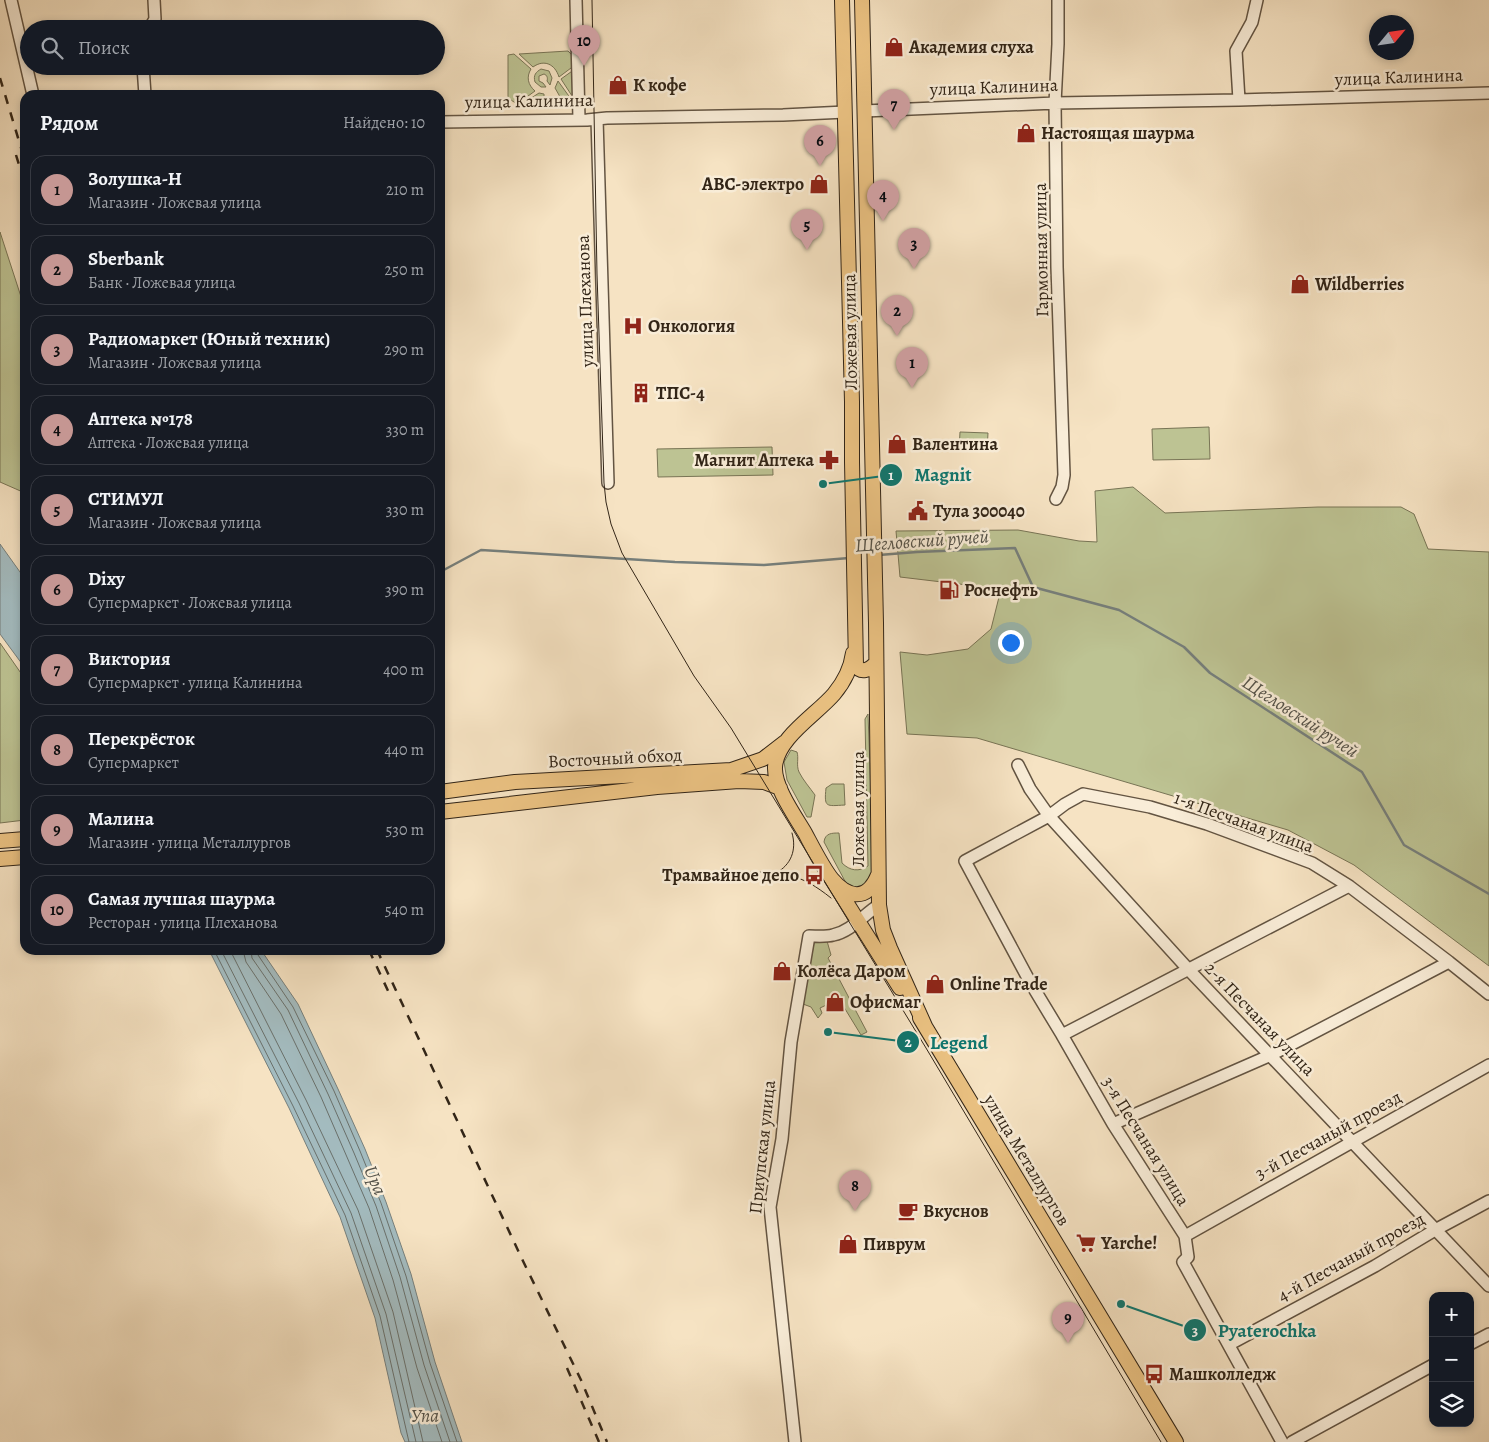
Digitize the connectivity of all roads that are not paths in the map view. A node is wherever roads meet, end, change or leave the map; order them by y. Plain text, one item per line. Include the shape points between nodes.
1 (11, 0) edge
2 (154, 0) edge
3 (576, 0) edge
4 (842, 0) edge
5 (862, 0) edge
6 (1058, 0) edge
7 (1257, 0) edge
8 (154, 20) edge
9 (20, 39) edge
10 (28, 75) edge
11 (144, 75) edge
12 (32, 90) edge
13 (145, 90) edge
14 (1489, 93) edge
15 (1239, 100) junction
16 (1055, 103) junction
17 (864, 111) junction
18 (845, 112) junction
19 (579, 119) junction
20 (597, 119) junction
21 (445, 122) edge
22 (608, 483) dead end
23 (1056, 498) dead end
24 (853, 519) junction
25 (873, 520) junction
26 (855, 633) junction
27 (875, 664) junction
28 (785, 742) junction
29 (1018, 765) dead end
30 (780, 788) junction
31 (445, 791) edge
32 (445, 811) edge
33 (1049, 816) junction
34 (20, 839) edge
35 (0, 841) edge
36 (20, 857) edge
37 (0, 859) edge
38 (965, 861) joint
39 (878, 875) junction
40 (831, 878) junction
41 (1348, 886) junction
42 (879, 905) junction
43 (858, 922) junction
44 (1449, 962) junction
45 (1188, 969) junction
46 (1489, 994) edge
47 (925, 1026) junction
48 (1062, 1034) junction
49 (1270, 1055) junction
50 (1489, 1065) edge
51 (1113, 1124) junction
52 (1352, 1141) junction
53 (1489, 1201) edge
54 (1435, 1230) junction
55 (1185, 1236) junction
56 (1489, 1286) edge
57 (1489, 1334) edge
58 (1474, 1342) edge
59 (1230, 1344) junction
60 (1429, 1367) edge
61 (795, 1442) edge
62 (1176, 1442) edge
63 (1282, 1442) edge
64 (1292, 1442) edge

1 - 9 street
2 - 8 street
3 - 19 street
4 - 18 main road, Ложевая улица
5 - 17 main road, Ложевая улица
6 - 16 street, Гармонная улица
7 - 15 street via 1252,22 1236,51
10 - 12 street
11 - 13 street
14 - 15 street, улица Калинина
15 - 16 street, улица Калинина
16 - 17 street, улица Калинина
16 - 23 street, Гармонная улица via 1064,475
17 - 18 main road, улица Калинина
17 - 25 main road, Ложевая улица
18 - 20 street, улица Калинина
18 - 24 main road, Ложевая улица
19 - 20 street, улица Калинина
19 - 21 street, улица Калинина
20 - 22 street, улица Плеханова
24 - 25 main road via 861,513 868,513
24 - 26 main road, Ложевая улица
25 - 27 main road, Ложевая улица
26 - 27 main road, Ложевая улица via 858,669 869,669
26 - 28 main road, Ложевая улица via 849,670 844,680
27 - 39 main road, Ложевая улица
28 - 30 main road, Ложевая улица via 776,758 775,770
28 - 31 main road, Восточный обход via 763,759 731,770 515,782
29 - 33 street, 2-я Песчаная улица
30 - 32 main road, Восточный обход via 764,782 739,781
30 - 40 main road, Ложевая улица
33 - 38 street, 1-я Песчаная улица
33 - 41 street, 1-я Песчаная улица via 1083,794 1150,807 1312,863
33 - 45 street, 2-я Песчаная улица
34 - 35 main road
36 - 37 main road
38 - 48 street, 3-я Песчаная улица
39 - 40 main road, Ложевая улица via 869,890 855,895 846,892
39 - 42 main road, улица Металлургов
40 - 43 main road, улица Металлургов
41 - 44 street, 1-я Песчаная улица
41 - 45 street
42 - 43 street, Приупская улица
42 - 47 main road, улица Металлургов via 883,930
43 - 47 main road, улица Металлургов
43 - 61 street, Приупская улица via 832,935 810,936 791,1042 782,1139 770,1207
44 - 46 street, 1-я Песчаная улица
44 - 49 street
45 - 48 street
45 - 49 street, 2-я Песчаная улица
47 - 62 main road, улица Металлургов
48 - 51 street, 3-я Песчаная улица
49 - 51 street
49 - 52 street, 2-я Песчаная улица
50 - 52 street, 3-й Песчаный проезд
51 - 55 street, 3-я Песчаная улица
52 - 54 street, 2-я Песчаная улица
52 - 55 street, 3-й Песчаный проезд
53 - 54 street, 4-й Песчаный проезд
54 - 56 street, 2-я Песчаная улица
54 - 59 street, 4-й Песчаный проезд
55 - 59 street via 1188,1257 1183,1262
57 - 58 street
59 - 63 street
60 - 64 street

